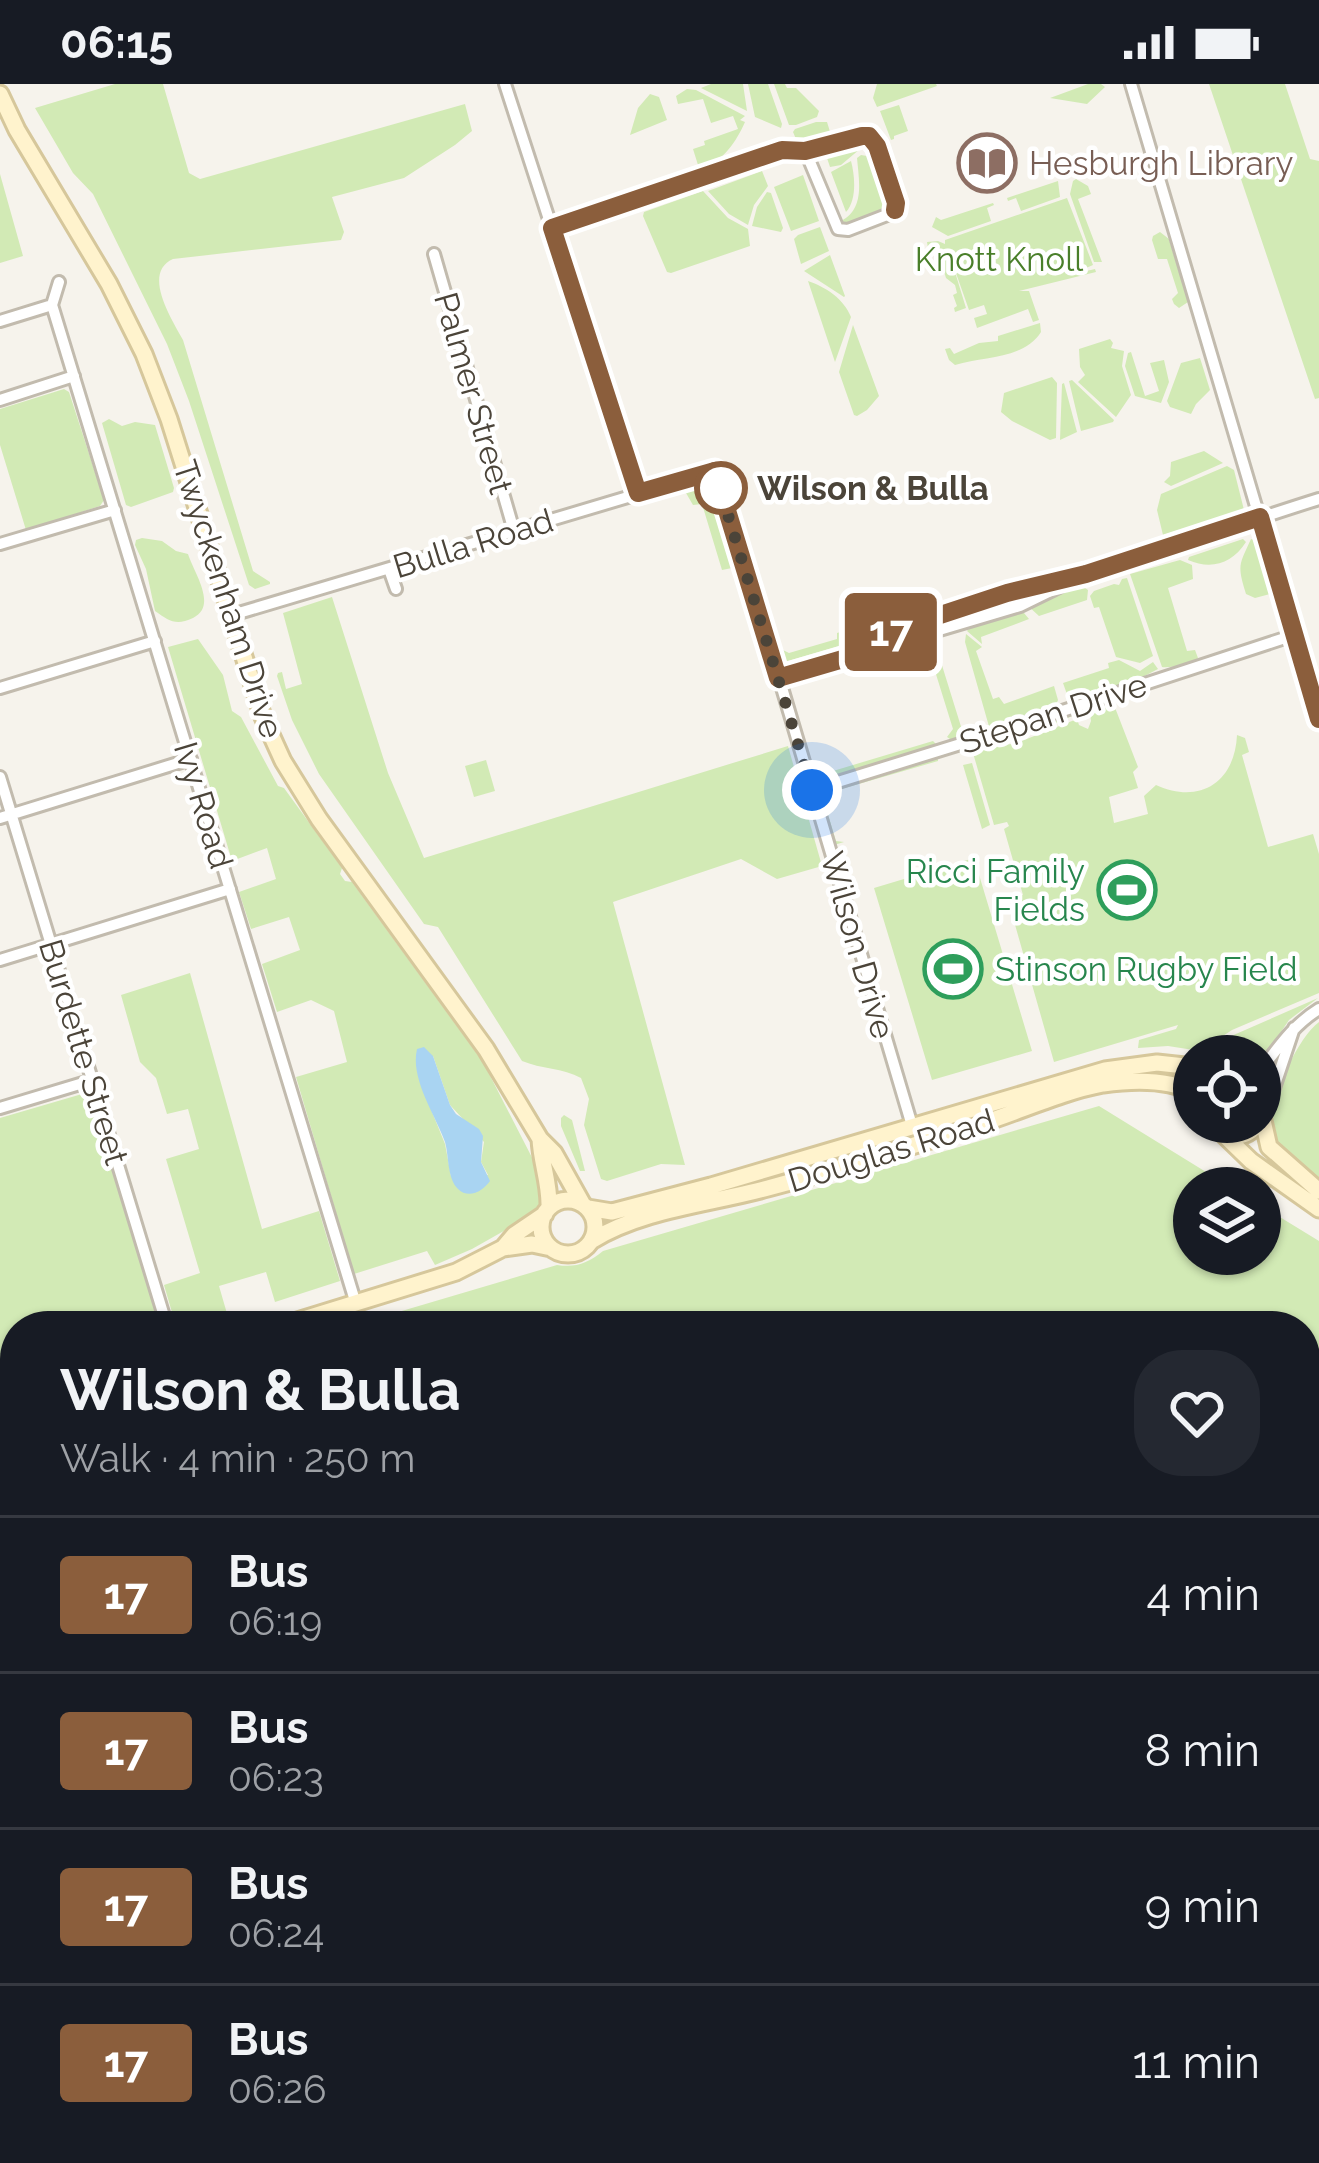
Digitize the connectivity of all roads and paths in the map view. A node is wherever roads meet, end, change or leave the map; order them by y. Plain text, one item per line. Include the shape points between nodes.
1 (505, 84) edge
2 (1132, 84) edge
3 (0, 94) edge
4 (805, 151) junction
5 (552, 228) junction
6 (434, 254) dead end
7 (58, 282) dead end
8 (52, 305) junction
9 (0, 321) edge
10 (74, 376) junction
11 (0, 400) edge
12 (715, 471) joint
13 (638, 493) junction
14 (1319, 499) edge
15 (115, 510) junction
16 (1260, 517) junction
17 (514, 531) junction
18 (0, 544) edge
19 (389, 569) junction
20 (396, 590) dead end
21 (232, 614) junction
22 (1294, 635) junction
23 (155, 641) junction
24 (778, 678) junction
25 (0, 688) edge
26 (1319, 719) edge
27 (190, 759) junction
28 (0, 777) edge
29 (812, 790) junction
30 (5, 816) edge
31 (230, 890) junction
32 (51, 945) junction
33 (0, 960) edge
34 (1319, 1010) edge
35 (1294, 1028) junction
36 (1281, 1041) edge
37 (1173, 1065) edge
38 (1281, 1069) edge
39 (93, 1080) junction
40 (1173, 1086) edge
41 (0, 1108) edge
42 (915, 1135) junction
43 (540, 1139) junction
44 (1233, 1143) edge
45 (1268, 1143) edge
46 (1319, 1191) edge
47 (585, 1206) junction
48 (1319, 1209) edge
49 (547, 1211) junction
50 (591, 1241) junction
51 (502, 1248) junction
52 (551, 1248) junction
53 (356, 1304) junction
54 (162, 1311) edge
55 (332, 1311) edge

1 - 5 street
2 - 16 street
3 - 21 street, Twyckenham Drive via 144,354
4 - 4 street via 838,229 892,213 896,203 869,136
4 - 5 street via 782,150
5 - 13 street
6 - 17 street, Palmer Street
7 - 8 street
8 - 9 street
8 - 10 street, Ivy Road
10 - 11 street
10 - 15 street, Ivy Road
12 - 13 street, Bulla Road
12 - 24 street, Wilson Drive
13 - 17 street, Bulla Road
14 - 16 street
15 - 18 street
15 - 23 street, Ivy Road
16 - 22 street
16 - 24 street via 1086,574 1020,606
17 - 19 street, Bulla Road
19 - 20 street
19 - 21 street, Bulla Road
21 - 43 street, Twyckenham Drive via 263,717 301,790 486,1049
22 - 26 street
22 - 29 street, Stepan Drive
23 - 25 street
23 - 27 street, Ivy Road
24 - 29 street, Wilson Drive
27 - 30 street
27 - 31 street, Ivy Road
28 - 30 street, Burdette Street
29 - 42 street, Wilson Drive
30 - 32 street, Burdette Street
31 - 32 street
31 - 53 street, Ivy Road
32 - 33 street
32 - 39 street, Burdette Street
34 - 35 street
35 - 36 street
35 - 38 street
37 - 42 street, Douglas Road via 1105,1070
39 - 41 street
39 - 54 street, Burdette Street
40 - 42 street, Douglas Road via 1091,1087
42 - 47 street, Douglas Road via 612,1212
42 - 50 street, Douglas Road
43 - 47 street, Twyckenham Drive
43 - 49 street, Twyckenham Drive
44 - 48 street
45 - 46 street
47 - 49 street via 565,1200
47 - 50 street via 596,1224
49 - 51 street
49 - 52 street via 543,1236
50 - 52 street via 568,1254
51 - 52 street
51 - 53 street
53 - 55 street

